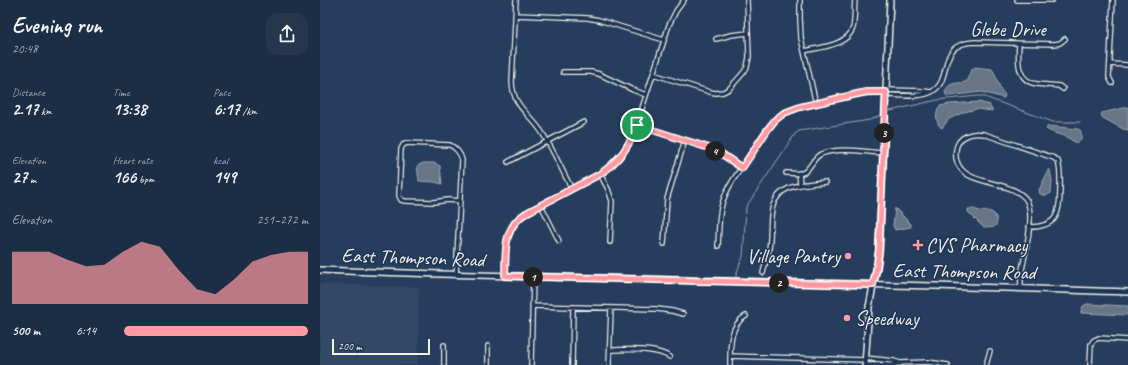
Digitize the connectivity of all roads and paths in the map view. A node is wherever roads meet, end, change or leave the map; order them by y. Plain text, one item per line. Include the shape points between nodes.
1 (516, 0) edge
2 (684, 0) edge
3 (747, 0) edge
4 (800, 0) edge
5 (855, 0) edge
6 (890, 0) edge
7 (1017, 0) edge
8 (1052, 0) edge
9 (1114, 0) edge
10 (516, 15) junction
11 (748, 34) junction
12 (716, 39) dead end
13 (1065, 39) dead end
14 (664, 40) junction
15 (1018, 44) junction
16 (804, 51) junction
17 (1110, 64) junction
18 (1128, 65) edge
19 (563, 72) dead end
20 (653, 74) junction
21 (1112, 83) dead end
22 (1063, 89) dead end
23 (886, 92) junction
24 (646, 95) junction
25 (816, 104) junction
26 (584, 122) dead end
27 (637, 125) junction
28 (685, 140) junction
29 (547, 141) junction
30 (883, 153) junction
31 (508, 162) dead end
32 (742, 168) junction
33 (786, 173) dead end
34 (799, 173) junction
35 (600, 174) junction
36 (825, 182) dead end
37 (800, 185) junction
38 (572, 189) junction
39 (460, 201) junction
40 (541, 205) junction
41 (1029, 226) junction
42 (560, 241) dead end
43 (610, 242) dead end
44 (664, 244) dead end
45 (718, 246) dead end
46 (320, 270) edge
47 (763, 273) dead end
48 (456, 275) junction
49 (505, 276) junction
50 (533, 277) junction
51 (873, 285) junction
52 (1021, 288) junction
53 (1128, 292) edge
54 (532, 306) junction
55 (573, 307) junction
56 (611, 308) junction
57 (683, 314) dead end
58 (746, 316) dead end
59 (1128, 340) edge
60 (444, 345) dead end
61 (488, 346) dead end
62 (610, 350) junction
63 (990, 351) dead end
64 (730, 356) junction
65 (670, 357) dead end
66 (865, 362) edge
67 (900, 364) edge
68 (444, 365) edge
69 (488, 365) edge
70 (531, 365) edge
71 (572, 365) edge
72 (609, 365) edge
73 (730, 365) edge
74 (948, 365) edge
75 (986, 365) edge
76 (1090, 365) edge

1 - 10 street
2 - 14 street via 672,17
3 - 11 street
4 - 16 street via 800,27
5 - 16 street via 853,28 847,38 838,43
6 - 23 main road
7 - 8 street
9 - 17 street
10 - 14 street via 588,18
10 - 29 street via 512,82 514,94 522,110
11 - 12 street
11 - 20 street via 747,67 732,86 722,92 710,92
13 - 15 street, Glebe Drive via 1060,44
14 - 20 street
15 - 22 street via 1018,62 1023,76 1036,84 1060,86
15 - 23 street, Glebe Drive via 964,43 950,54 942,80 931,92 914,96
16 - 25 street
17 - 18 street
17 - 21 street via 1109,77
19 - 24 street via 599,74
20 - 24 street
23 - 25 street, Glebe Drive via 866,92
23 - 30 main road
24 - 27 street
25 - 32 street, Glebe Drive via 795,108 778,118
26 - 29 street
27 - 28 street
27 - 35 street via 623,153
28 - 32 street via 712,149
28 - 44 street via 666,199
29 - 31 street
29 - 38 street
30 - 34 street via 842,151 822,154 814,159 807,170
30 - 51 main road via 878,254
32 - 45 street, Glebe Drive via 722,203
33 - 34 street
34 - 37 street
35 - 38 street
35 - 43 street via 612,201
36 - 37 street
37 - 47 street via 786,190 774,204
38 - 40 street
39 - 39 street via 462,158 456,150 450,145 403,145 399,196 401,200
39 - 48 street
40 - 42 street
40 - 49 street via 522,216 510,229
41 - 41 street via 1041,227 1056,216 1060,204 1061,173 1058,161 984,134 976,133 959,141 955,157 958,165 970,176 1022,195 1029,206
41 - 52 street via 1021,272
46 - 48 main road, East Thompson Road
48 - 49 main road, East Thompson Road
49 - 50 main road, East Thompson Road
50 - 51 main road, East Thompson Road
50 - 54 street
51 - 52 main road, East Thompson Road
51 - 66 main road
52 - 53 main road, East Thompson Road
54 - 55 street
54 - 70 street
55 - 56 street
55 - 71 street
56 - 57 street via 663,310
56 - 62 street
58 - 64 street via 735,328
59 - 76 street via 1094,340 1090,345
60 - 68 street
61 - 69 street
62 - 65 street via 654,351
62 - 72 street
63 - 75 street
64 - 66 street
64 - 73 street
66 - 67 street
66 - 67 street
67 - 74 street via 928,362

